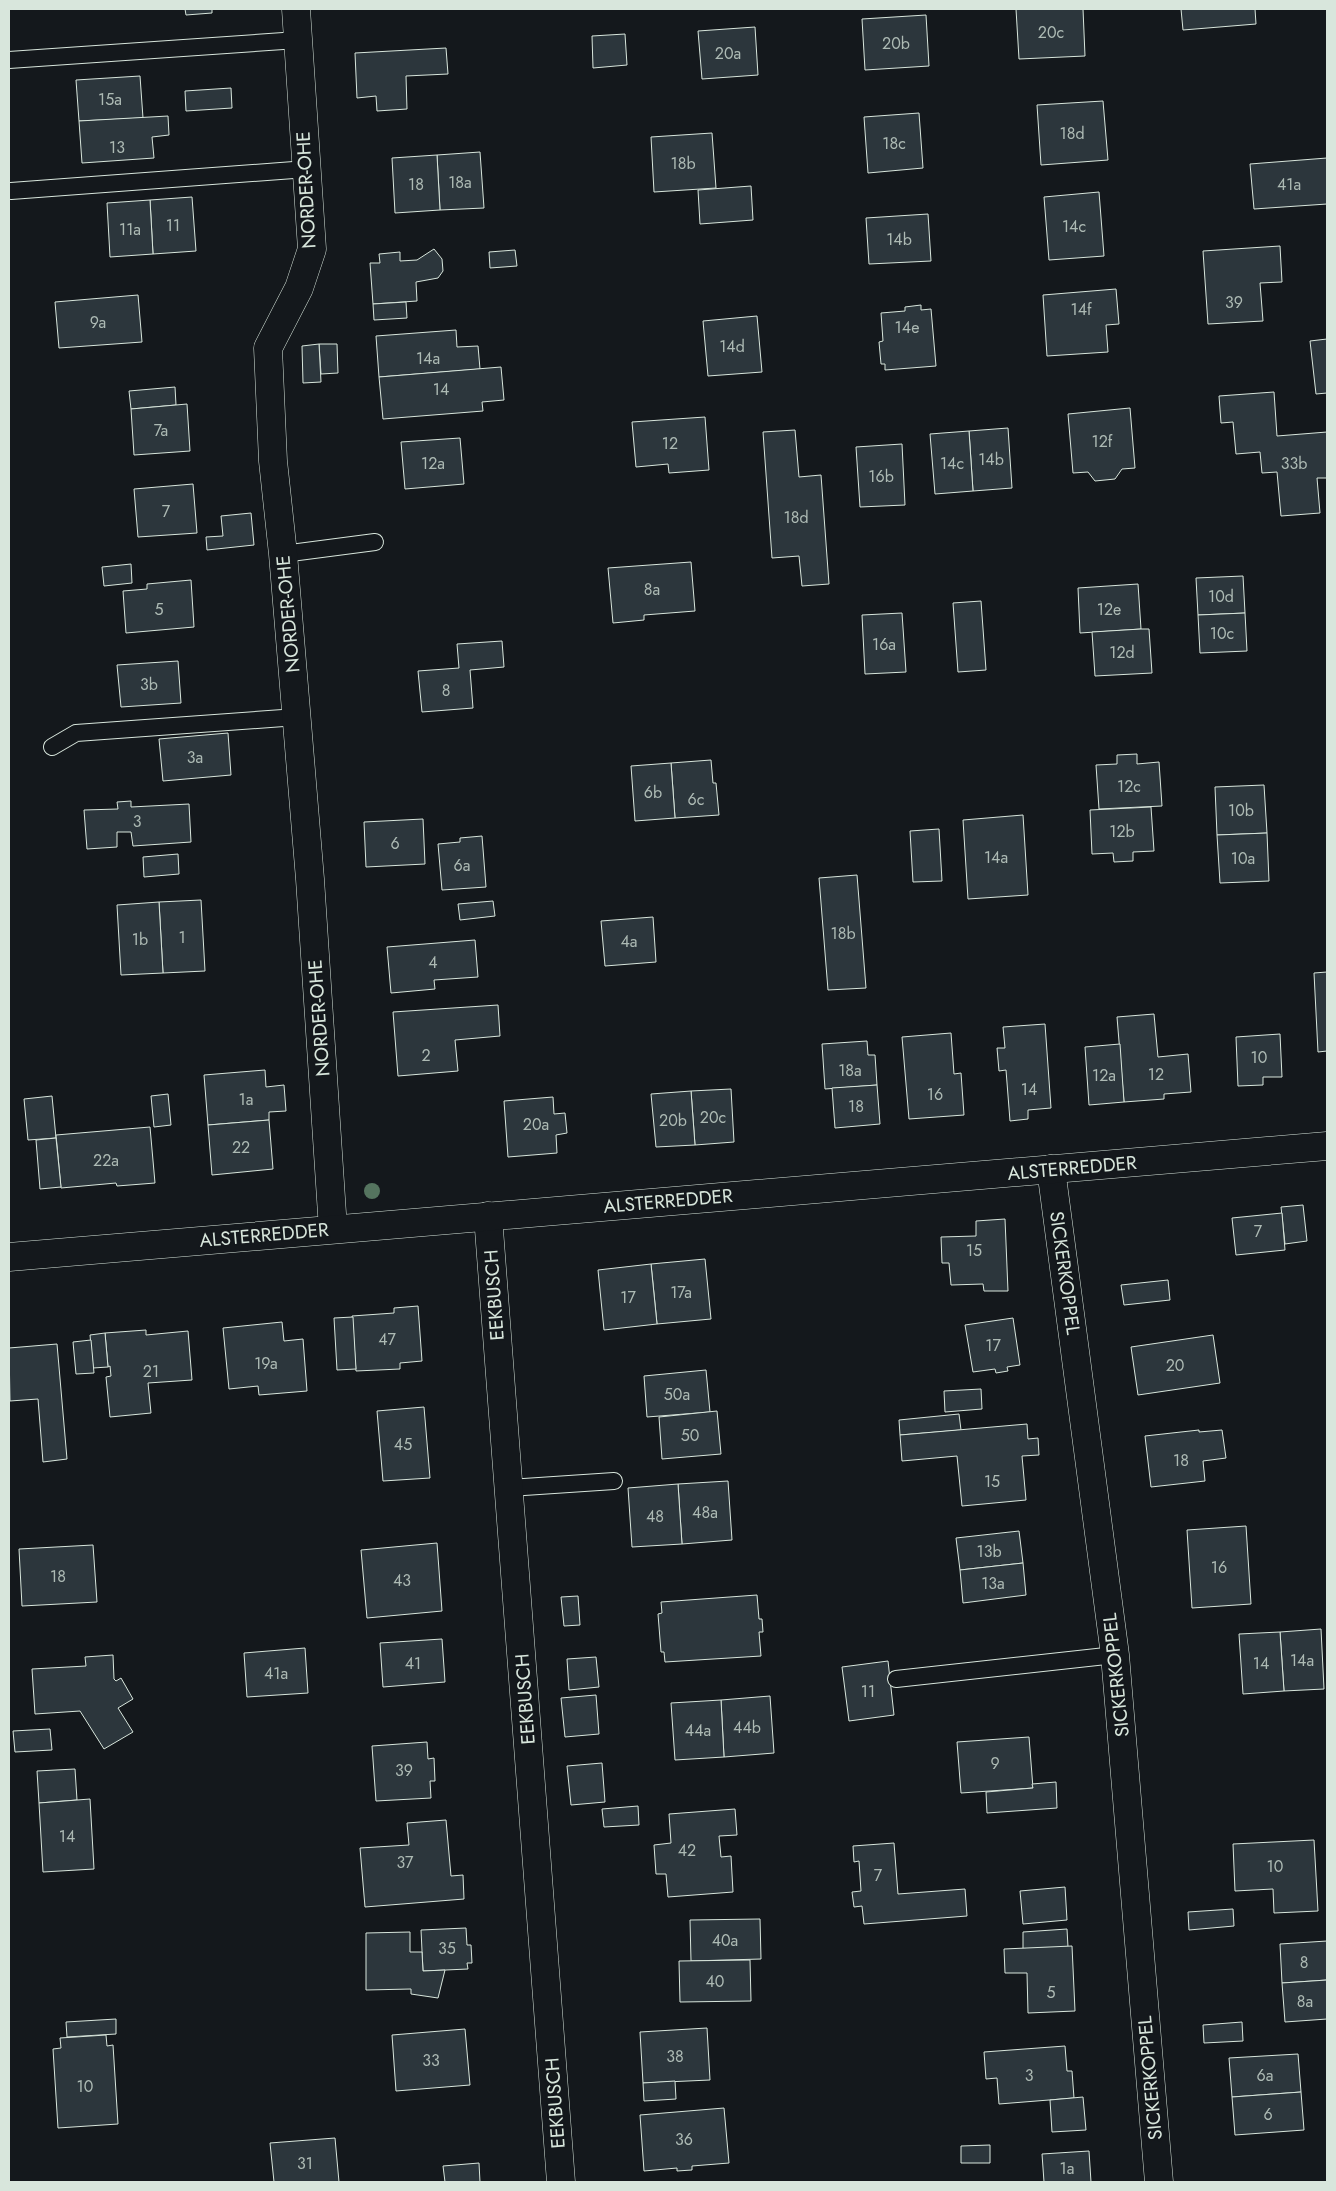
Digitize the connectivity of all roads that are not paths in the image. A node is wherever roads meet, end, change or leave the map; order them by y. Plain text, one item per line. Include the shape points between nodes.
1 (296, 9) edge
2 (298, 40) junction
3 (9, 60) edge
4 (307, 169) junction
5 (10, 191) dead end
6 (375, 542) dead end
7 (283, 554) junction
8 (297, 717) junction
9 (52, 747) dead end
10 (1327, 1146) edge
11 (1051, 1169) junction
12 (488, 1216) junction
13 (333, 1229) junction
14 (9, 1257) edge
15 (614, 1481) dead end
16 (509, 1488) junction
17 (1115, 1655) junction
18 (896, 1679) dead end
19 (561, 2182) edge
20 (1159, 2182) edge

1 - 2 street, NORDER-OHE
2 - 3 lane
2 - 4 street, NORDER-OHE
4 - 5 lane
4 - 7 street, NORDER-OHE via 312,249 299,288 268,348 273,461
6 - 7 lane
7 - 8 street, NORDER-OHE
8 - 9 lane via 76,733
8 - 13 street, NORDER-OHE
10 - 11 street, ALSTERREDDER
11 - 12 street, ALSTERREDDER
11 - 17 street, SICKERKOPPEL
12 - 13 street, ALSTERREDDER
12 - 16 street, EEKBUSCH
13 - 14 street, ALSTERREDDER
15 - 16 lane
16 - 19 street, EEKBUSCH
17 - 18 lane
17 - 20 street, SICKERKOPPEL

